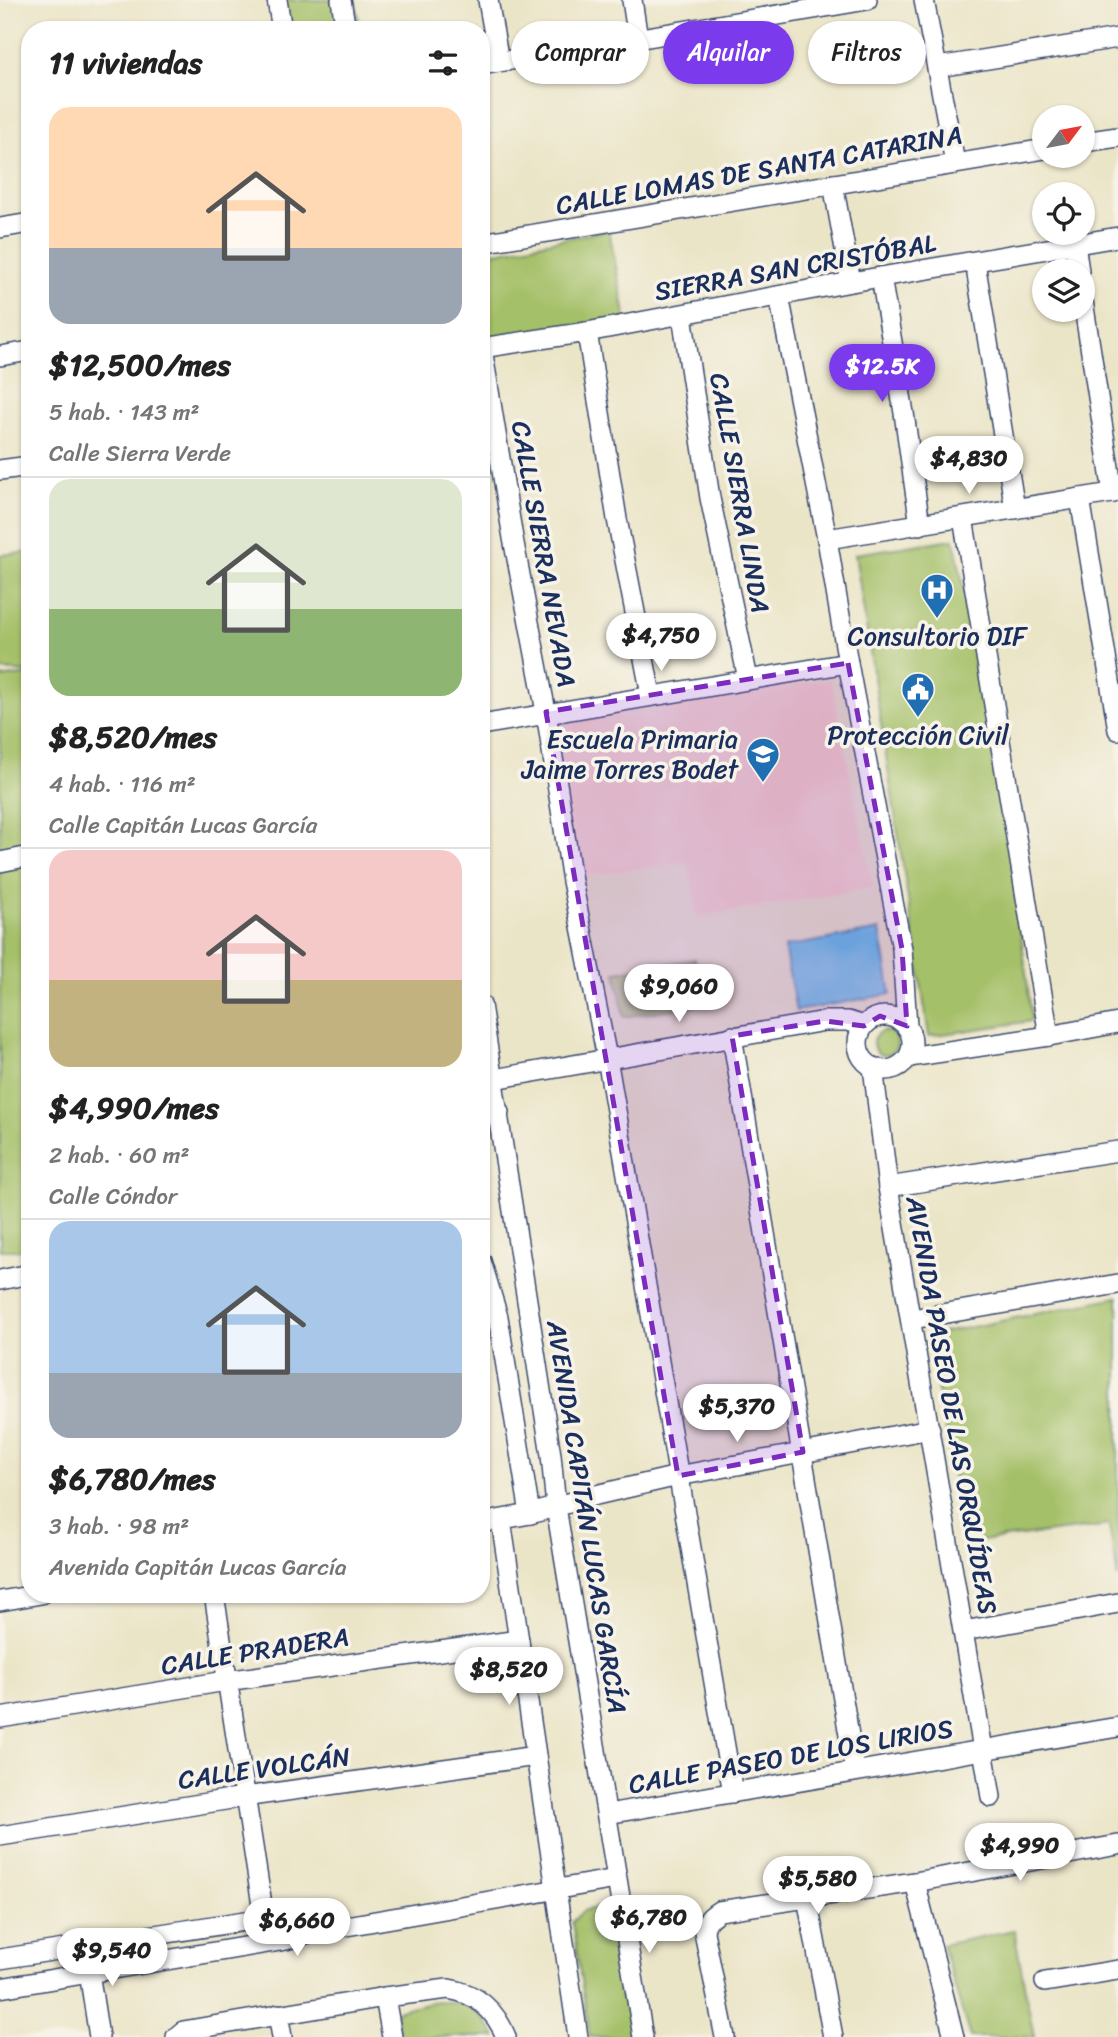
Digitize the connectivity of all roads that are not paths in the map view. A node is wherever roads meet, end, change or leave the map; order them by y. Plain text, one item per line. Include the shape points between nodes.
1 (276, 0) edge
2 (341, 0) edge
3 (488, 0) edge
4 (632, 0) edge
5 (867, 0) edge
6 (924, 0) edge
7 (775, 8) edge
8 (280, 21) edge
9 (344, 21) edge
10 (489, 21) edge
11 (635, 21) edge
12 (649, 36) edge
13 (1118, 38) edge
14 (511, 60) edge
15 (490, 64) edge
16 (938, 67) junction
17 (1118, 137) edge
18 (1096, 140) edge
19 (1032, 151) edge
20 (955, 163) junction
21 (833, 184) junction
22 (21, 224) edge
23 (0, 228) edge
24 (1118, 237) edge
25 (490, 241) edge
26 (1095, 241) edge
27 (1068, 245) edge
28 (975, 262) junction
29 (881, 277) junction
30 (851, 282) junction
31 (779, 296) junction
32 (682, 315) junction
33 (1086, 322) edge
34 (587, 332) junction
35 (490, 347) edge
36 (21, 352) edge
37 (0, 356) edge
38 (490, 397) edge
39 (21, 467) edge
40 (0, 470) edge
41 (1115, 493) edge
42 (1080, 498) junction
43 (1015, 509) junction
44 (963, 518) junction
45 (920, 525) junction
46 (827, 539) junction
47 (848, 663) junction
48 (748, 679) junction
49 (651, 695) junction
50 (546, 712) junction
51 (490, 723) edge
52 (1118, 730) edge
53 (21, 858) edge
54 (0, 862) edge
55 (1118, 1023) edge
56 (864, 1026) junction
57 (907, 1026) junction
58 (732, 1036) junction
59 (1049, 1036) junction
60 (490, 1056) edge
61 (909, 1057) junction
62 (607, 1058) junction
63 (873, 1067) junction
64 (494, 1079) junction
65 (490, 1113) edge
66 (1118, 1151) edge
67 (888, 1187) junction
68 (21, 1276) edge
69 (0, 1280) edge
70 (1118, 1284) edge
71 (490, 1296) edge
72 (912, 1319) junction
73 (930, 1429) junction
74 (803, 1452) junction
75 (678, 1476) junction
76 (556, 1507) junction
77 (530, 1514) junction
78 (501, 1520) junction
79 (490, 1522) edge
80 (21, 1597) edge
81 (0, 1601) edge
82 (215, 1603) edge
83 (1118, 1603) edge
84 (964, 1631) junction
85 (519, 1640) junction
86 (226, 1681) junction
87 (0, 1718) edge
88 (1118, 1727) edge
89 (984, 1751) junction
90 (536, 1756) junction
91 (855, 1771) junction
92 (733, 1793) junction
93 (244, 1797) junction
94 (991, 1797) dead end
95 (607, 1814) junction
96 (0, 1836) edge
97 (1118, 1845) edge
98 (616, 1879) junction
99 (915, 1882) junction
100 (556, 1889) junction
101 (807, 1898) junction
102 (264, 1918) junction
103 (312, 1932) junction
104 (85, 1946) junction
105 (0, 1958) edge
106 (1118, 1970) edge
107 (89, 1974) junction
108 (1045, 1982) dead end
109 (0, 1988) edge
110 (385, 1997) junction
111 (278, 2014) junction
112 (99, 2037) edge
113 (176, 2037) edge
114 (282, 2037) edge
115 (392, 2037) edge
116 (506, 2037) edge
117 (578, 2037) edge
118 (643, 2037) edge
119 (725, 2037) edge
120 (833, 2037) edge
121 (954, 2037) edge

1 - 8 street
2 - 9 street
3 - 10 street
4 - 11 street
5 - 7 street
6 - 16 street
7 - 12 street
13 - 16 street
14 - 15 street
16 - 20 street
17 - 18 street
19 - 20 street, CALLE LOMAS DE SANTA CATARINA
20 - 21 street, CALLE LOMAS DE SANTA CATARINA
21 - 25 street, CALLE LOMAS DE SANTA CATARINA
21 - 30 street
22 - 23 street
24 - 26 street, SIERRA SAN CRISTÓBAL
27 - 28 street, SIERRA SAN CRISTÓBAL
28 - 29 street, SIERRA SAN CRISTÓBAL
28 - 43 street
29 - 30 street, SIERRA SAN CRISTÓBAL
29 - 45 street
30 - 31 street, SIERRA SAN CRISTÓBAL
31 - 32 street, SIERRA SAN CRISTÓBAL
31 - 46 street
32 - 34 street, SIERRA SAN CRISTÓBAL
32 - 48 street, CALLE SIERRA LINDA via 710,498
33 - 41 street
34 - 35 street, SIERRA SAN CRISTÓBAL
34 - 49 street
36 - 37 street
38 - 50 street, CALLE SIERRA NEVADA
39 - 40 street
41 - 42 street
42 - 43 street
42 - 52 street
43 - 44 street
44 - 45 street
44 - 59 street
45 - 46 street
46 - 47 street
47 - 48 street
47 - 57 street via 902,949
48 - 49 street
49 - 50 street
50 - 51 street
50 - 62 street, CALLE SIERRA NEVADA via 572,881
53 - 54 street
55 - 59 street
56 - 57 street via 871,1019 890,1016
56 - 58 street via 825,1021
56 - 63 street via 858,1044 865,1062
57 - 61 street via 913,1046
58 - 62 street
58 - 74 street
59 - 61 street
60 - 64 street, AVENIDA CAPITÁN LUCAS GARCÍA
61 - 63 street via 900,1067 886,1071
62 - 64 street
62 - 75 street, CALLE SIERRA NEVADA
63 - 67 street, AVENIDA PASEO DE LAS ORQUÍDEAS
64 - 65 street, AVENIDA CAPITÁN LUCAS GARCÍA
65 - 76 street, AVENIDA CAPITÁN LUCAS GARCÍA via 551,1455
66 - 67 street
67 - 72 street, AVENIDA PASEO DE LAS ORQUÍDEAS
68 - 69 street
70 - 72 street
71 - 77 street via 498,1317
72 - 73 street, AVENIDA PASEO DE LAS ORQUÍDEAS
73 - 74 street
73 - 84 street, AVENIDA PASEO DE LAS ORQUÍDEAS
74 - 75 street
74 - 91 street
75 - 76 street
75 - 92 street, CALLE SIERRA NEVADA
76 - 77 street
76 - 95 street, AVENIDA CAPITÁN LUCAS GARCÍA
77 - 78 street
78 - 79 street
78 - 85 street
80 - 81 street
82 - 86 street
83 - 84 street
84 - 89 street, AVENIDA PASEO DE LAS ORQUÍDEAS
85 - 86 street, CALLE PRADERA
85 - 90 street
86 - 87 street, CALLE PRADERA
86 - 93 street
88 - 89 street, CALLE PASEO DE LOS LIRIOS
89 - 91 street, CALLE PASEO DE LOS LIRIOS
89 - 94 street, AVENIDA PASEO DE LAS ORQUÍDEAS
90 - 93 street, CALLE VOLCÁN
90 - 100 street
91 - 92 street, CALLE PASEO DE LOS LIRIOS
92 - 95 street, CALLE PASEO DE LOS LIRIOS
93 - 96 street, CALLE VOLCÁN
93 - 102 street
95 - 98 street, AVENIDA CAPITÁN LUCAS GARCÍA
97 - 99 street
98 - 100 street
98 - 118 street, AVENIDA CAPITÁN LUCAS GARCÍA
99 - 101 street
99 - 121 street
100 - 103 street
100 - 117 street
101 - 119 street via 719,1911 705,1924
101 - 120 street
102 - 103 street via 291,1921
102 - 104 street
103 - 107 street
104 - 105 street
104 - 107 street
106 - 108 street
107 - 109 street
107 - 112 street
110 - 111 street
110 - 115 street
110 - 116 street via 458,1991 486,2006
111 - 113 street via 183,2031
111 - 114 street

